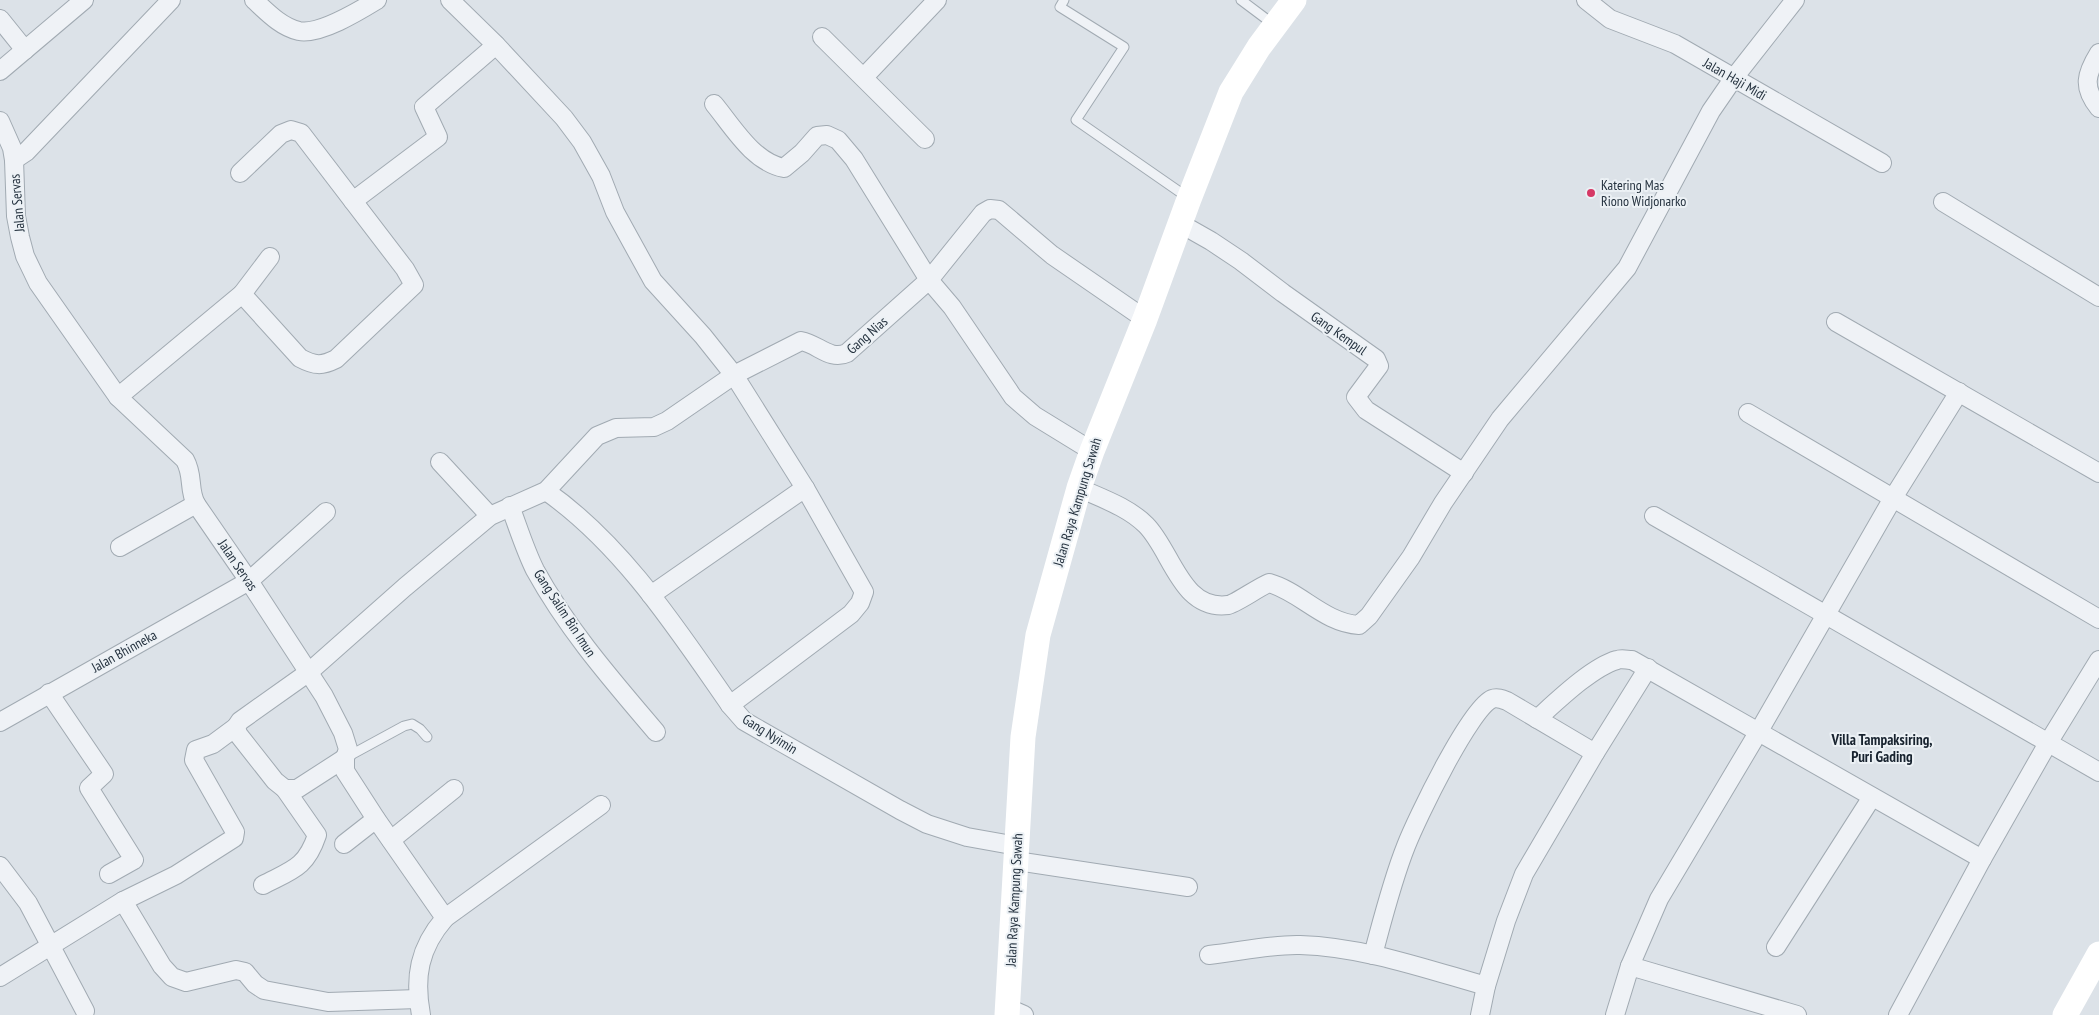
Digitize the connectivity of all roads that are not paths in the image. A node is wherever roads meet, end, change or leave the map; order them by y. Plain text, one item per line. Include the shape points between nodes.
1 (84, 0) edge
2 (171, 0) edge
3 (254, 0) edge
4 (377, 0) edge
5 (450, 0) edge
6 (1064, 0) edge
7 (1241, 0) edge
8 (1294, 0) edge
9 (1586, 0) edge
10 (1795, 0) edge
11 (928, 3) edge
12 (0, 19) edge
13 (1275, 26) junction
14 (822, 37) dead end
15 (496, 45) junction
16 (25, 50) junction
17 (2099, 52) edge
18 (0, 71) edge
19 (864, 77) junction
20 (1734, 79) junction
21 (714, 104) dead end
22 (2099, 108) edge
23 (0, 121) edge
24 (925, 139) dead end
25 (14, 160) junction
26 (1882, 163) dead end
27 (240, 173) dead end
28 (1189, 199) junction
29 (353, 201) junction
30 (1943, 202) dead end
31 (1181, 224) junction
32 (270, 256) dead end
33 (930, 280) junction
34 (242, 294) junction
35 (2099, 297) edge
36 (1145, 319) junction
37 (1836, 322) dead end
38 (734, 375) junction
39 (1959, 392) junction
40 (118, 397) junction
41 (1748, 412) dead end
42 (1092, 451) junction
43 (440, 462) dead end
44 (1464, 473) junction
45 (2099, 473) edge
46 (805, 488) junction
47 (1079, 488) junction
48 (546, 491) junction
49 (1894, 498) junction
50 (196, 504) junction
51 (510, 506) junction
52 (326, 512) dead end
53 (490, 516) junction
54 (1654, 516) dead end
55 (120, 547) dead end
56 (249, 581) junction
57 (651, 595) junction
58 (1825, 616) junction
59 (2099, 619) edge
60 (2099, 660) edge
61 (1648, 668) junction
62 (309, 672) junction
63 (50, 693) junction
64 (730, 705) junction
65 (1537, 719) junction
66 (0, 722) edge
67 (236, 727) junction
68 (1759, 731) junction
69 (656, 732) dead end
70 (427, 737) dead end
71 (2048, 743) junction
72 (1595, 753) junction
73 (345, 758) junction
74 (2099, 772) edge
75 (285, 789) junction
76 (454, 789) dead end
77 (1872, 797) junction
78 (601, 805) dead end
79 (376, 819) junction
80 (391, 840) junction
81 (344, 844) dead end
82 (1016, 853) junction
83 (1982, 859) junction
84 (0, 866) edge
85 (109, 874) dead end
86 (263, 885) dead end
87 (1188, 887) dead end
88 (123, 901) junction
89 (445, 918) junction
90 (50, 946) junction
91 (1776, 947) dead end
92 (2099, 954) edge
93 (1210, 955) dead end
94 (1373, 955) junction
95 (1630, 966) junction
96 (0, 977) edge
97 (1486, 986) junction
98 (420, 1007) edge
99 (85, 1011) dead end
100 (1013, 1013) edge
101 (1480, 1015) edge
102 (1615, 1015) edge
103 (1797, 1015) edge
104 (1898, 1015) edge
105 (2065, 1015) edge

1 - 16 street
2 - 25 street via 26,152
3 - 4 street via 277,21 299,31 338,22
5 - 15 street
6 - 28 lane via 1060,7 1124,47 1076,120
7 - 13 lane
8 - 13 street, Jalan Raya Kampung Sawah
9 - 20 street, Jalan Haji Midi via 1610,19 1675,44
10 - 20 street
11 - 19 street
12 - 16 street
13 - 28 street, Jalan Raya Kampung Sawah via 1231,92
14 - 19 street
15 - 29 street via 424,107 438,137
15 - 38 street via 582,142 602,176 622,227 653,281 704,336
16 - 18 street
17 - 22 street via 2087,80 2088,93
19 - 24 street
20 - 26 street, Jalan Haji Midi
20 - 44 street via 1711,111 1627,268 1500,420
21 - 33 street via 750,147 771,166 784,168 817,136 827,134 838,140
23 - 25 street, Jalan Servas
25 - 40 street, Jalan Servas via 16,216 25,256 38,283
27 - 29 street via 282,134 291,130 301,133
28 - 31 street, Jalan Raya Kampung Sawah
29 - 34 street via 414,285 336,359 322,366 300,358
30 - 35 street
31 - 36 street, Jalan Raya Kampung Sawah
31 - 44 street, Gang Kempul via 1241,261 1376,359 1378,366 1356,397 1366,410
32 - 34 street
33 - 36 street via 983,214 990,209 998,210 1052,255
33 - 38 street, Gang Nias via 847,353 832,356 812,342 801,340
33 - 42 street via 1013,397 1036,416
34 - 40 street
36 - 42 street, Jalan Raya Kampung Sawah
37 - 39 street
38 - 46 street
38 - 48 street, Gang Nias via 661,424 616,428 597,436
39 - 45 street
39 - 49 street
40 - 50 street, Jalan Servas via 185,460 190,469 191,491
41 - 49 street
42 - 47 street, Jalan Raya Kampung Sawah
43 - 53 street
44 - 47 street via 1411,557 1359,625 1330,617 1281,586 1268,582 1230,605 1204,603 1182,583 1162,545 1146,524 1121,507
46 - 57 street
46 - 64 street via 864,592 860,603 850,614
47 - 82 street, Jalan Raya Kampung Sawah via 1038,635 1023,737
48 - 51 street
48 - 57 street, Gang Nyimin via 590,528
49 - 58 street
49 - 59 street
50 - 55 street
50 - 56 street, Jalan Servas
51 - 53 street
51 - 69 street, Gang Salim Bin Imun via 534,568 582,644
52 - 56 street, Jalan Bhinneka
53 - 62 street
54 - 58 street
56 - 62 street, Jalan Servas
56 - 63 street, Jalan Bhinneka
57 - 64 street, Gang Nyimin
58 - 68 street
58 - 71 street
60 - 71 street
61 - 65 street via 1632,660 1619,659 1606,664
61 - 68 street
61 - 72 street
62 - 67 street
62 - 73 street, Jalan Servas via 342,733 348,749
63 - 66 street, Jalan Bhinneka
63 - 85 street via 104,774 89,788 134,860
64 - 82 street, Gang Nyimin via 744,721 927,824
65 - 72 street
65 - 94 street via 1498,698 1488,702 1474,719 1436,780 1406,846
67 - 75 street via 270,775
67 - 88 street via 213,744 196,750 194,760 235,832 234,838 176,875
68 - 77 street
68 - 95 street via 1659,899
70 - 73 lane via 412,724 404,726
71 - 74 street
71 - 83 street
72 - 97 street via 1524,874
73 - 75 street via 297,789
73 - 79 street, Jalan Servas via 345,771
75 - 86 street via 317,835 302,864
76 - 80 street
77 - 83 street
77 - 91 street
78 - 89 street
79 - 80 street, Jalan Servas
79 - 81 street
80 - 89 street, Jalan Servas
82 - 87 street, Gang Nyimin
82 - 100 street, Jalan Raya Kampung Sawah
83 - 104 street
84 - 90 street via 28,903
88 - 90 street
88 - 98 street via 162,966 172,977 186,982 236,970 245,972 254,984 264,990 328,1002
89 - 98 street via 424,950 418,974
90 - 96 street
90 - 99 street
92 - 105 street
93 - 94 street via 1298,945
94 - 97 street
95 - 102 street
95 - 103 street
97 - 101 street

